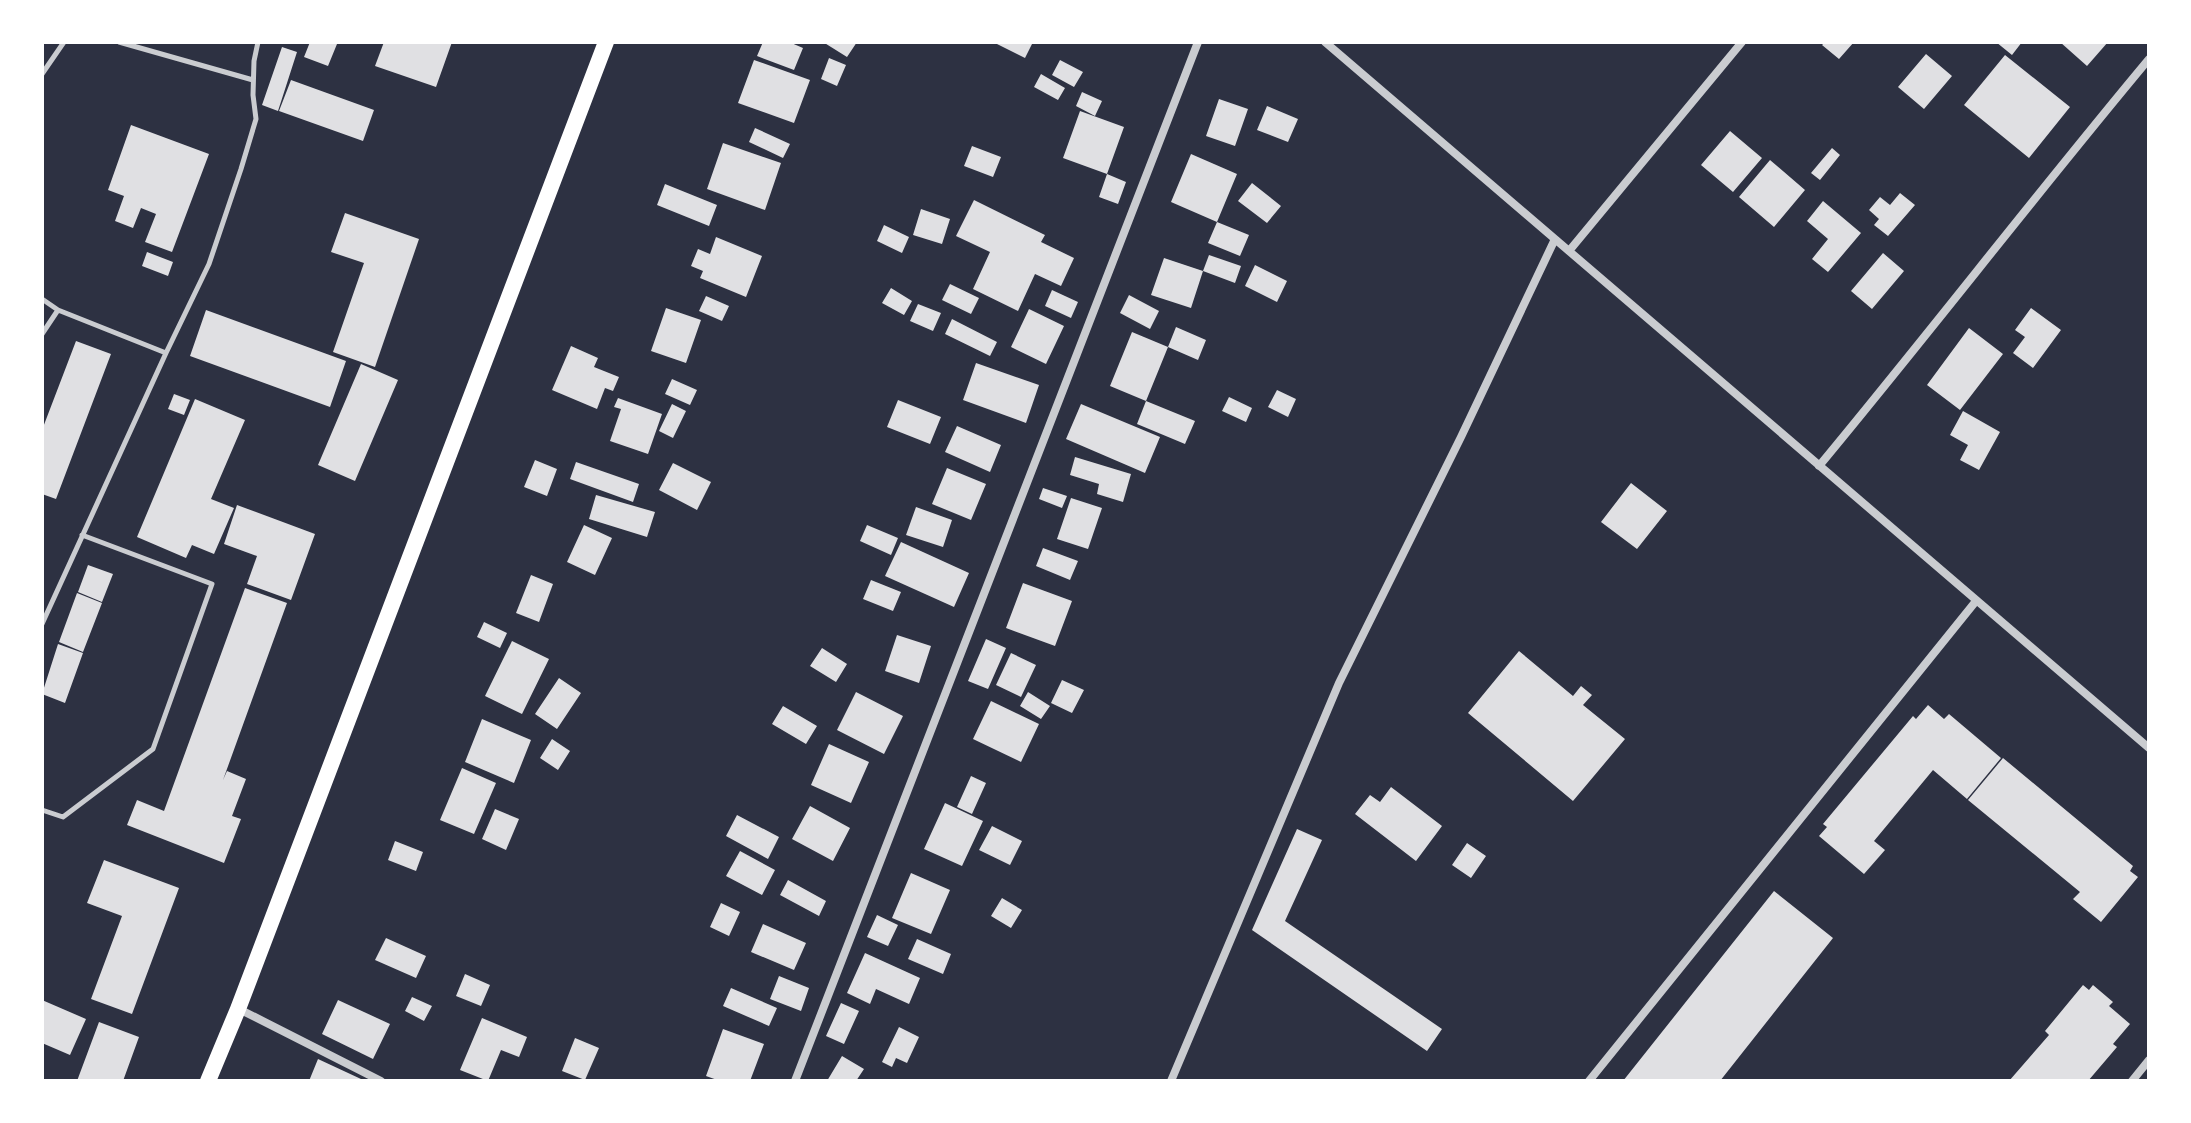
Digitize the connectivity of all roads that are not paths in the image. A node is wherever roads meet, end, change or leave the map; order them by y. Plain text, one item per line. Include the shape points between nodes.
1 (64, 42) edge
2 (119, 42) edge
3 (258, 42) edge
4 (606, 42) edge
5 (1198, 42) edge
6 (1325, 42) edge
7 (1742, 42) edge
8 (2149, 59) edge
9 (42, 74) edge
10 (253, 80) junction
11 (1555, 239) junction
12 (1569, 251) junction
13 (42, 299) edge
14 (58, 310) junction
15 (42, 334) edge
16 (166, 353) junction
17 (1819, 466) junction
18 (82, 535) junction
19 (1976, 601) junction
20 (42, 624) edge
21 (2149, 748) edge
22 (42, 810) edge
23 (238, 1009) junction
24 (2149, 1060) edge
25 (208, 1081) edge
26 (381, 1081) edge
27 (795, 1081) edge
28 (1171, 1081) edge
29 (1589, 1081) edge
30 (2132, 1081) edge

1 - 9 lane
2 - 10 lane
3 - 10 lane
4 - 23 main road
5 - 27 street
6 - 11 street
7 - 12 street
8 - 17 street
10 - 16 lane via 256,119 241,169 209,264
11 - 12 street
11 - 28 street via 1339,683
12 - 17 street
13 - 14 lane
14 - 15 lane
14 - 16 lane
16 - 18 lane
17 - 19 street
18 - 20 lane
18 - 22 lane via 212,584 153,749 63,817
19 - 21 street
19 - 29 street
23 - 25 main road
23 - 26 street
24 - 30 street

